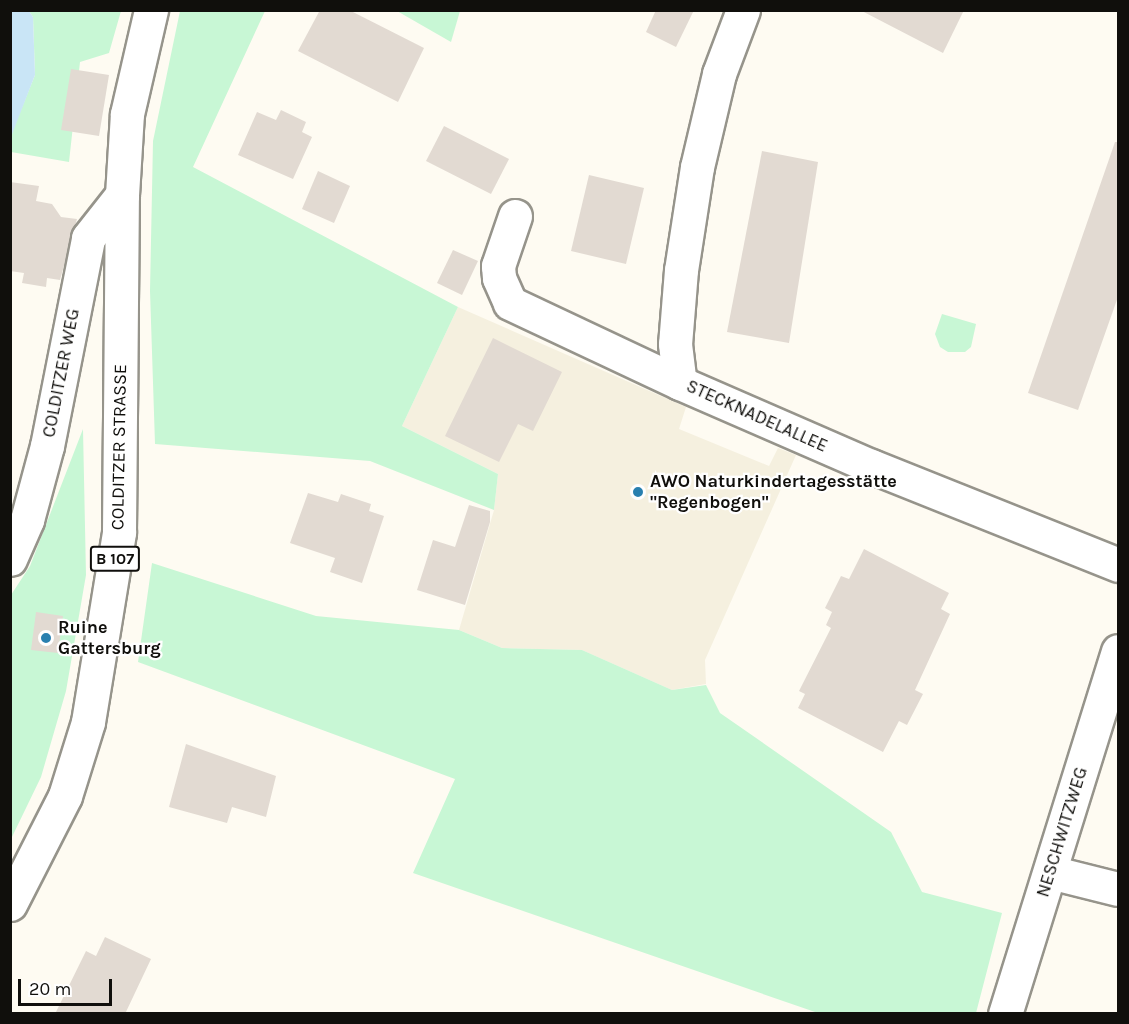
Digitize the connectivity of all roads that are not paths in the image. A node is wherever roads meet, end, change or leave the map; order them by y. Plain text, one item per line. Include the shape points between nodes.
1 (151, 10) edge
2 (743, 10) edge
3 (122, 195) junction
4 (515, 216) dead end
5 (680, 383) junction
6 (10, 559) edge
7 (1119, 565) edge
8 (1119, 651) edge
9 (1050, 872) junction
10 (1119, 889) edge
11 (10, 904) edge
12 (1005, 1014) edge

1 - 3 street, COLDITZER STRASSE / B 107 via 127,114
2 - 5 street, STECKNADELALLEE via 719,74 697,167 681,270 675,344
3 - 6 street, COLDITZER WEG via 88,238 47,446 27,519
3 - 11 street, COLDITZER STRASSE / B 107 via 119,532 88,722 65,795
4 - 5 street via 498,266 510,303
5 - 7 street, STECKNADELALLEE via 871,466
8 - 9 street, NESCHWITZWEG
9 - 10 street
9 - 12 street, NESCHWITZWEG

